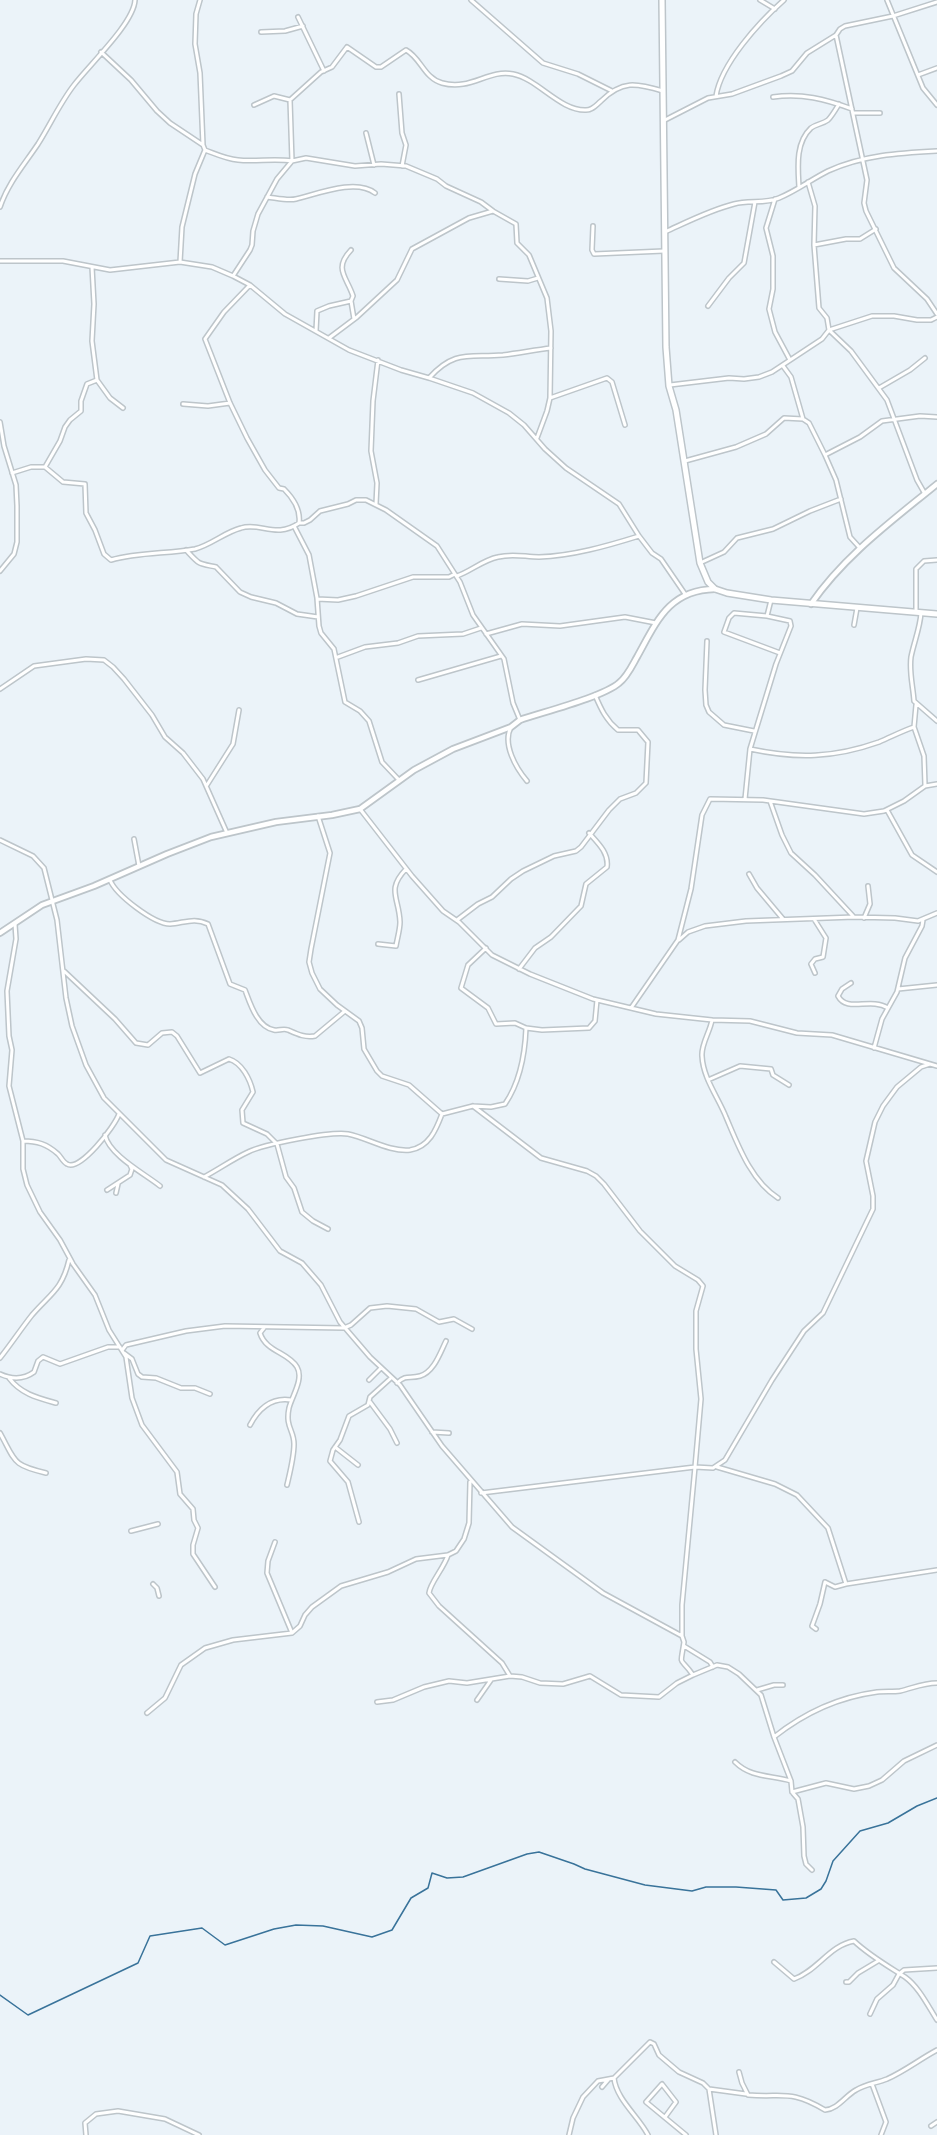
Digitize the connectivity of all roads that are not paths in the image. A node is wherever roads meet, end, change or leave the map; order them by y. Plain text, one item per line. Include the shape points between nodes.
1 (135, 0) edge
2 (200, 0) edge
3 (471, 0) edge
4 (662, 0) edge
5 (760, 0) edge
6 (784, 0) edge
7 (887, 0) edge
8 (937, 2) edge
9 (774, 9) junction
10 (893, 16) junction
11 (298, 17) dead end
12 (303, 26) junction
13 (261, 32) dead end
14 (836, 35) junction
15 (101, 52) junction
16 (937, 68) edge
17 (324, 71) junction
18 (918, 75) junction
19 (612, 90) junction
20 (663, 91) junction
21 (399, 94) dead end
22 (716, 96) junction
23 (773, 98) dead end
24 (290, 100) junction
25 (839, 104) junction
26 (254, 105) dead end
27 (937, 105) edge
28 (852, 109) junction
29 (880, 113) dead end
30 (853, 114) junction
31 (663, 120) junction
32 (366, 133) dead end
33 (203, 145) junction
34 (205, 150) junction
35 (937, 152) edge
36 (863, 159) junction
37 (292, 161) junction
38 (374, 165) junction
39 (402, 166) junction
40 (808, 182) junction
41 (799, 187) junction
42 (375, 193) dead end
43 (267, 197) junction
44 (775, 199) junction
45 (755, 202) junction
46 (0, 207) edge
47 (493, 211) junction
48 (593, 226) dead end
49 (876, 229) junction
50 (664, 233) junction
51 (814, 245) junction
52 (351, 250) dead end
53 (664, 251) junction
54 (0, 261) edge
55 (180, 262) junction
56 (92, 267) junction
57 (233, 276) junction
58 (538, 278) junction
59 (499, 279) dead end
60 (250, 285) junction
61 (351, 301) junction
62 (708, 306) dead end
63 (937, 316) edge
64 (354, 319) junction
65 (829, 330) junction
66 (316, 332) junction
67 (328, 338) junction
68 (551, 348) junction
69 (925, 358) dead end
70 (378, 360) junction
71 (790, 360) junction
72 (782, 365) junction
73 (429, 378) junction
74 (97, 380) junction
75 (669, 386) junction
76 (879, 388) junction
77 (550, 398) junction
78 (230, 403) junction
79 (183, 404) dead end
80 (123, 408) dead end
81 (937, 417) edge
82 (803, 419) junction
83 (894, 419) junction
84 (0, 422) edge
85 (625, 425) dead end
86 (537, 439) junction
87 (825, 455) junction
88 (685, 461) junction
89 (45, 467) junction
90 (12, 473) junction
91 (937, 484) edge
92 (925, 494) junction
93 (841, 499) junction
94 (376, 504) junction
95 (299, 523) junction
96 (294, 526) junction
97 (639, 537) junction
98 (860, 548) junction
99 (186, 550) junction
100 (937, 560) edge
101 (700, 562) junction
102 (0, 571) edge
103 (456, 575) junction
104 (715, 589) junction
105 (686, 594) junction
106 (317, 600) junction
107 (771, 600) junction
108 (811, 604) junction
109 (857, 608) junction
110 (919, 613) junction
111 (937, 614) edge
112 (767, 616) junction
113 (318, 617) junction
114 (657, 623) junction
115 (854, 625) dead end
116 (481, 628) junction
117 (486, 634) junction
118 (707, 641) dead end
119 (780, 653) junction
120 (501, 656) junction
121 (337, 657) junction
122 (418, 680) dead end
123 (0, 689) edge
124 (595, 695) junction
125 (916, 705) junction
126 (239, 710) dead end
127 (520, 720) junction
128 (937, 722) edge
129 (511, 727) junction
130 (914, 727) junction
131 (754, 731) junction
132 (750, 749) junction
133 (399, 780) junction
134 (527, 781) dead end
135 (937, 784) edge
136 (207, 786) junction
137 (925, 786) junction
138 (745, 799) junction
139 (770, 801) junction
140 (360, 809) junction
141 (886, 810) junction
142 (318, 816) junction
143 (227, 833) junction
144 (590, 833) junction
145 (134, 839) dead end
146 (0, 840) edge
147 (139, 867) junction
148 (406, 869) junction
149 (937, 872) edge
150 (749, 874) dead end
151 (110, 880) junction
152 (868, 886) dead end
153 (53, 901) junction
154 (937, 913) edge
155 (854, 917) junction
156 (864, 918) junction
157 (783, 919) junction
158 (813, 919) junction
159 (923, 920) junction
160 (457, 921) junction
161 (15, 922) junction
162 (0, 933) edge
163 (678, 940) junction
164 (378, 944) dead end
165 (486, 948) junction
166 (519, 969) junction
167 (63, 970) junction
168 (815, 973) dead end
169 (851, 983) dead end
170 (937, 985) edge
171 (898, 989) junction
172 (597, 1000) junction
173 (631, 1008) junction
174 (888, 1008) junction
175 (345, 1011) junction
176 (712, 1020) junction
177 (526, 1028) junction
178 (874, 1048) junction
179 (930, 1064) junction
180 (937, 1066) edge
181 (708, 1080) junction
182 (789, 1085) dead end
183 (473, 1106) junction
184 (119, 1114) junction
185 (442, 1114) junction
186 (105, 1136) junction
187 (23, 1141) junction
188 (277, 1144) junction
189 (129, 1164) junction
190 (203, 1177) junction
191 (118, 1184) junction
192 (160, 1186) dead end
193 (107, 1190) dead end
194 (116, 1193) dead end
195 (778, 1198) dead end
196 (328, 1229) dead end
197 (69, 1258) junction
198 (265, 1327) junction
199 (344, 1328) junction
200 (472, 1329) dead end
201 (446, 1341) dead end
202 (123, 1349) junction
203 (0, 1358) edge
204 (381, 1368) junction
205 (0, 1374) edge
206 (9, 1378) junction
207 (391, 1378) junction
208 (369, 1380) dead end
209 (397, 1383) junction
210 (210, 1394) dead end
211 (364, 1397) dead end
212 (291, 1400) junction
213 (369, 1401) junction
214 (56, 1403) dead end
215 (250, 1425) dead end
216 (432, 1432) junction
217 (0, 1433) edge
218 (449, 1433) dead end
219 (397, 1443) dead end
220 (335, 1447) junction
221 (358, 1465) dead end
222 (695, 1467) junction
223 (717, 1467) junction
224 (46, 1473) dead end
225 (470, 1480) junction
226 (287, 1485) dead end
227 (481, 1493) junction
228 (359, 1522) dead end
229 (158, 1524) dead end
230 (131, 1531) dead end
231 (275, 1542) dead end
232 (448, 1555) junction
233 (937, 1570) edge
234 (153, 1584) dead end
235 (846, 1584) junction
236 (216, 1587) dead end
237 (159, 1596) dead end
238 (816, 1629) dead end
239 (292, 1633) junction
240 (682, 1636) junction
241 (684, 1646) junction
242 (713, 1666) junction
243 (693, 1675) junction
244 (510, 1676) junction
245 (491, 1680) junction
246 (937, 1683) edge
247 (783, 1685) dead end
248 (757, 1690) junction
249 (477, 1700) dead end
250 (377, 1702) dead end
251 (147, 1713) dead end
252 (774, 1737) junction
253 (937, 1745) edge
254 (735, 1762) dead end
255 (791, 1781) junction
256 (792, 1792) junction
257 (812, 1870) dead end
258 (878, 1960) junction
259 (774, 1962) dead end
260 (937, 1968) edge
261 (899, 1974) junction
262 (846, 1982) dead end
263 (870, 2014) dead end
264 (937, 2020) edge
265 (937, 2050) edge
266 (739, 2072) dead end
267 (614, 2078) junction
268 (608, 2080) junction
269 (872, 2084) junction
270 (602, 2087) dead end
271 (709, 2089) junction
272 (748, 2094) junction
273 (665, 2117) junction
274 (937, 2122) edge
275 (931, 2126) dead end
276 (86, 2135) edge
277 (199, 2135) edge
278 (569, 2135) edge
279 (648, 2135) edge
280 (686, 2135) edge
281 (716, 2135) edge
282 (881, 2135) edge

1 - 15 street via 130,16
2 - 33 street via 195,44
3 - 19 street via 543,63
4 - 20 main road
5 - 9 street
6 - 9 street
7 - 10 street
8 - 10 street
9 - 22 street via 734,58 718,83
10 - 14 street via 845,26
10 - 18 street
11 - 12 street
12 - 13 street
12 - 17 street
14 - 22 street via 807,53 792,71 732,94
14 - 28 street
15 - 33 street via 170,123
15 - 46 street via 73,86 16,173
16 - 18 street
17 - 19 street via 332,67 347,47 376,67 406,50 424,72 440,82 466,85 488,76 512,73 568,106 584,111 592,109
17 - 24 street
18 - 27 street
19 - 20 street via 631,84
20 - 31 main road
21 - 39 street via 406,146
22 - 31 street
23 - 25 street via 804,96
24 - 26 street via 274,96
24 - 37 street
25 - 28 street
25 - 41 street via 828,120 812,128 803,139
28 - 30 street
29 - 30 street
30 - 36 street
31 - 50 main road
32 - 38 street
33 - 34 street
34 - 37 street via 238,160
34 - 55 street via 180,236
35 - 36 street
36 - 40 street
36 - 49 street via 867,180 864,203
37 - 38 street via 306,158
37 - 43 street
38 - 39 street
39 - 47 street via 437,178
40 - 41 street
40 - 51 street via 815,206
41 - 44 street
42 - 43 street via 369,188 353,187 324,190 294,200
43 - 57 street via 254,225 252,245
44 - 45 street
44 - 71 street via 766,228 773,256 769,309 775,332
45 - 50 street via 722,207
45 - 62 street via 744,263
47 - 58 street via 516,224 517,243 529,255
47 - 64 street via 445,229 412,249 397,280
48 - 53 street via 594,254
49 - 51 street via 860,239
49 - 63 street via 894,268 927,299
50 - 53 main road
51 - 65 street via 819,308 827,318
52 - 61 street via 342,272 352,292
53 - 75 main road
54 - 56 street via 63,261
55 - 56 street via 110,270
55 - 57 street via 212,267
56 - 74 street via 92,341
57 - 60 street
58 - 59 street
58 - 68 street via 547,298
60 - 66 street via 285,314
60 - 78 street via 205,339
61 - 64 street
61 - 66 street via 317,311
63 - 65 street via 932,320 872,316
64 - 67 street
65 - 71 street
65 - 76 street via 852,351
66 - 67 street
67 - 70 street
68 - 73 street via 502,355 462,355 439,367
68 - 77 street
69 - 76 street
70 - 73 street
70 - 94 street via 371,451
71 - 72 street
72 - 75 street via 744,380 729,378
72 - 82 street via 791,377
73 - 86 street via 495,404
74 - 80 street
74 - 89 street via 87,384 81,411 65,427
75 - 88 main road
76 - 83 street
77 - 85 street via 607,378 612,382
77 - 86 street
78 - 79 street
78 - 95 street via 265,470 279,489 294,500
81 - 83 street
82 - 87 street via 809,423
82 - 88 street via 784,418 766,434
83 - 87 street via 882,421
83 - 92 street
84 - 90 street
86 - 97 street via 566,468 619,504
87 - 93 street
88 - 101 main road
89 - 90 street
89 - 99 street via 63,482 85,484 86,513 104,554 111,560
90 - 102 street via 16,485 17,542 14,554
91 - 92 main road
92 - 98 main road
93 - 98 street via 850,537
93 - 101 street via 773,529 737,538 724,552
94 - 95 street via 356,500 320,511
94 - 103 street via 430,540
95 - 96 street
96 - 99 street via 269,531 242,527
96 - 106 street via 309,555
97 - 103 street via 543,557 497,557
97 - 105 street
98 - 108 main road
99 - 113 street via 197,562 216,567 240,592 297,614
100 - 110 street via 924,561 916,569
101 - 104 main road
103 - 106 street via 413,577 356,596
103 - 116 street
104 - 105 main road
104 - 107 main road
105 - 114 main road via 669,606
106 - 113 street
107 - 108 main road
107 - 112 street
108 - 109 main road
109 - 110 main road
109 - 115 street
110 - 111 main road
110 - 125 street via 911,669
112 - 119 street via 790,621
112 - 119 street via 734,614 724,632
113 - 121 street via 321,633
114 - 117 street via 625,617 560,626 522,624
114 - 124 main road via 620,683
116 - 117 street
116 - 121 street via 463,634 418,636
117 - 120 street
118 - 131 street via 705,690 709,712 724,725
119 - 131 street
120 - 122 street
120 - 127 street
121 - 133 street via 345,702 369,721 379,756
123 - 136 street via 34,666 104,660 124,679 165,737 183,753
124 - 127 main road
124 - 144 street via 606,718 618,730 638,730 648,742 648,769 646,783 636,793 621,799
125 - 128 street
125 - 130 street
126 - 136 street via 233,744
127 - 129 main road
129 - 133 main road via 453,749
129 - 134 street via 511,751
130 - 132 street via 879,742 816,756
130 - 137 street via 924,756
131 - 132 street
132 - 138 street
133 - 140 main road
135 - 137 street
136 - 143 street
137 - 141 street
138 - 139 street
138 - 163 street via 714,798 707,804
139 - 141 street via 864,814
139 - 155 street via 791,853
140 - 142 main road
140 - 148 street
141 - 149 street via 912,855
142 - 143 main road
142 - 175 street via 330,853 309,962 320,989
143 - 147 main road
144 - 160 street via 576,851 554,856 524,871
144 - 166 street via 608,860 607,867 586,884 581,906 535,948
145 - 147 street
146 - 153 street via 39,861
147 - 151 main road
148 - 160 street
148 - 164 street via 395,881 400,923 396,946
150 - 157 street
151 - 153 main road
151 - 175 street via 133,905 158,921 208,924 230,984 244,990 253,1012 269,1027 315,1036
152 - 156 street via 870,904
153 - 161 main road
153 - 167 street
154 - 159 street
155 - 156 street
155 - 158 street
156 - 159 street
157 - 158 street
157 - 163 street via 705,926
158 - 168 street via 826,938 823,957 811,964
159 - 171 street via 905,958
160 - 165 street
161 - 162 main road
161 - 187 street via 7,991 12,1050 9,1086
163 - 173 street
165 - 166 street
165 - 177 street via 468,965 461,988 488,1008 496,1024 515,1023
166 - 172 street
167 - 184 street via 79,1048 92,1080
167 - 188 street via 136,1042 148,1045 162,1033 172,1032 200,1073 229,1059 237,1062 253,1092 242,1110 243,1123 267,1134
169 - 174 street via 842,989 840,1001
170 - 171 street
171 - 174 street
172 - 173 street
172 - 177 street via 595,1022 588,1028
173 - 176 street
174 - 178 street
175 - 185 street via 362,1028 364,1049 382,1076 409,1085
176 - 178 street via 750,1021 797,1033 832,1035
176 - 181 street via 702,1054
177 - 183 street via 516,1084 506,1104
178 - 179 street
179 - 180 street
179 - 223 street via 904,1080 880,1112 866,1161 873,1196 870,1218 823,1313 804,1330
181 - 182 street via 749,1066 771,1069 773,1075
181 - 195 street via 752,1171 767,1191
183 - 185 street
183 - 222 street via 541,1158 596,1176 640,1231 675,1266 703,1286 696,1311 701,1399
184 - 186 street
184 - 190 street via 166,1160
185 - 188 street via 429,1141 411,1150 338,1133
186 - 187 street via 75,1165 41,1143
186 - 189 street
187 - 197 street via 23,1169 29,1191
188 - 190 street via 251,1150
188 - 196 street via 302,1212
189 - 191 street via 130,1175
189 - 192 street
190 - 199 street via 227,1189 280,1251 302,1263 321,1285
191 - 193 street
191 - 194 street
197 - 202 street via 92,1290 109,1330
197 - 203 street via 66,1274 54,1293
198 - 199 street
198 - 202 street via 225,1326 186,1331
198 - 212 street via 260,1333 263,1340 299,1371
199 - 200 street via 370,1308 387,1306 416,1309 439,1322 453,1319
199 - 204 street
201 - 209 street via 430,1371 404,1377
202 - 206 street via 108,1347 60,1364 43,1357 32,1374
202 - 210 street via 142,1377
202 - 236 street via 132,1398 142,1425 177,1472 180,1494 193,1509 198,1528 193,1554
204 - 207 street
204 - 208 street
205 - 206 street
206 - 214 street via 26,1393
207 - 209 street
207 - 213 street
209 - 216 street
211 - 213 street
212 - 215 street via 270,1402
212 - 226 street via 287,1423 294,1443
213 - 219 street
213 - 220 street via 349,1416
216 - 218 street
216 - 225 street
217 - 224 street via 16,1462
220 - 221 street
220 - 228 street via 330,1462 348,1482
222 - 223 street
222 - 227 street
222 - 240 street
223 - 235 street via 775,1484 797,1496 828,1528
225 - 227 street
225 - 232 street via 469,1523 459,1546
227 - 240 street via 512,1527 578,1576
229 - 230 street
231 - 239 street via 267,1573
232 - 239 street via 416,1559 341,1586 312,1607
232 - 244 street via 429,1593 502,1663
233 - 235 street
234 - 237 street
235 - 238 street via 835,1587 825,1582 812,1626
239 - 251 street via 233,1640 205,1648 181,1665 165,1698
240 - 241 street
241 - 242 street
241 - 243 street via 681,1661
242 - 243 street
242 - 248 street via 728,1667
243 - 244 street via 659,1697 621,1695 590,1676 563,1684
244 - 245 street
245 - 249 street
245 - 250 street via 449,1681
246 - 252 street via 846,1698 801,1718
247 - 248 street
248 - 252 street
252 - 255 street
253 - 256 street via 904,1761 869,1786 854,1789 826,1783
254 - 255 street via 749,1773
255 - 256 street
256 - 257 street via 801,1811 806,1864
258 - 259 street via 850,1941 794,1979
258 - 261 street
258 - 262 street
260 - 261 street via 910,1968
261 - 263 street via 877,1999
261 - 264 street via 915,1988
265 - 269 street
266 - 272 street
267 - 268 street
267 - 271 street via 650,2042 679,2072
267 - 279 street via 623,2099
268 - 270 street
268 - 278 street via 598,2081 580,2100
269 - 272 street via 858,2088 837,2106 825,2110 801,2097
269 - 282 street via 886,2122
271 - 272 street
271 - 281 street
273 - 273 street via 676,2102 662,2084 646,2102
273 - 280 street
274 - 275 street
276 - 277 street via 85,2123 96,2114 118,2111 165,2119

